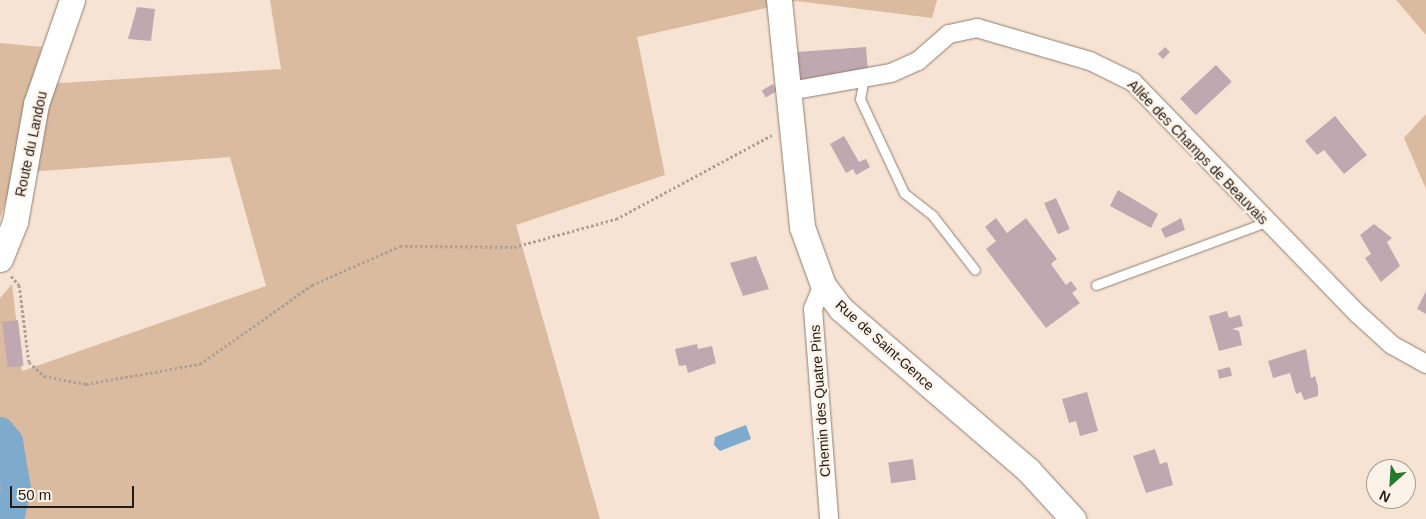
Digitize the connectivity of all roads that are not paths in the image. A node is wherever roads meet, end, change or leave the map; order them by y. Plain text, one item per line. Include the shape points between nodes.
1 (72, 0) edge
2 (779, 0) edge
3 (864, 77) junction
4 (790, 91) junction
5 (1266, 222) junction
6 (3, 265) edge
7 (975, 270) dead end
8 (823, 285) junction
9 (1096, 286) dead end
10 (1426, 364) edge
11 (829, 519) edge
12 (1074, 519) edge

1 - 6 street, Route du Landou via 36,104 15,222
2 - 4 street, Rue de Saint-Gence
3 - 4 street, Allée des Champs de Beauvais
3 - 5 street, Allée des Champs de Beauvais via 918,61 949,34 977,28 1090,61 1133,82
3 - 7 lane via 860,99 904,193 933,216
4 - 8 street, Rue de Saint-Gence via 802,227
5 - 9 lane
5 - 10 street, Allée des Champs de Beauvais via 1392,345
8 - 11 street, Chemin des Quatre Pins via 813,310
8 - 12 street, Rue de Saint-Gence via 841,309 1028,470

